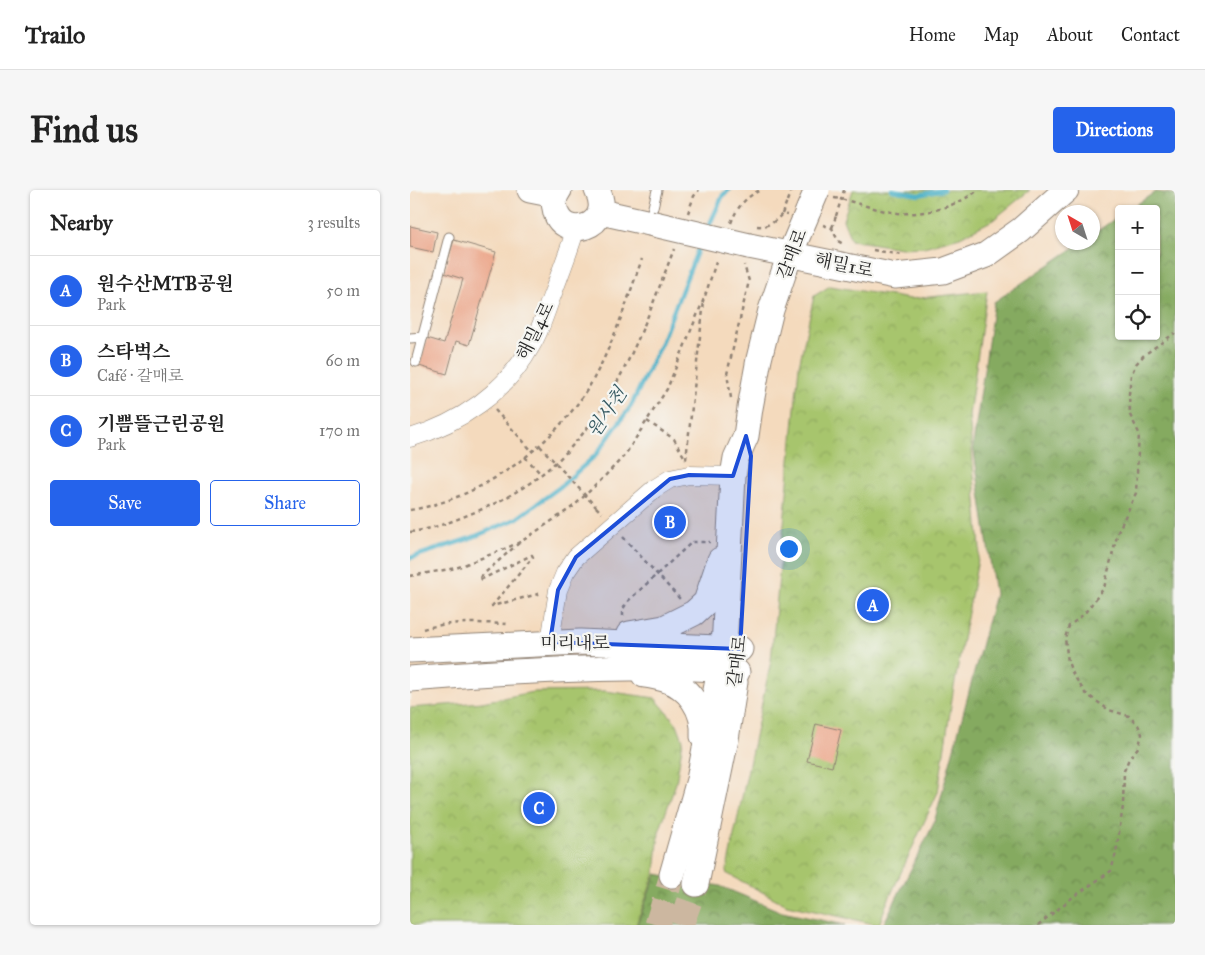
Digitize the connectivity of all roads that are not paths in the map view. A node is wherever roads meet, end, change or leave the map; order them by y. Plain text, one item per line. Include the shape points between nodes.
1 (530, 190) edge
2 (657, 190) edge
3 (1066, 190) edge
4 (557, 193) edge
5 (808, 198) edge
6 (599, 201) edge
7 (650, 223) junction
8 (576, 228) junction
9 (449, 238) dead end
10 (790, 254) junction
11 (423, 337) junction
12 (410, 338) edge
13 (416, 362) dead end
14 (746, 436) junction
15 (410, 438) edge
16 (733, 476) junction
17 (721, 534) junction
18 (550, 642) junction
19 (577, 642) junction
20 (410, 650) edge
21 (730, 659) junction
22 (597, 669) junction
23 (410, 679) edge
24 (700, 773) junction
25 (672, 875) tunnel mouth
26 (696, 884) tunnel mouth

1 - 4 street
2 - 7 lane
3 - 10 street, 해밀1로 via 1021,230 986,255 943,271 895,276
4 - 8 street via 556,215 561,222
5 - 10 street, 갈매로
6 - 7 street, 해밀1로
6 - 8 street via 591,224
7 - 10 street, 해밀1로, bridge
8 - 15 street, 해밀4로 via 532,345 517,368 466,414
9 - 11 lane
10 - 14 street, 갈매로 via 758,359
11 - 12 lane
11 - 13 lane
14 - 16 street, 갈매로 via 736,458
14 - 21 street, 갈매로 via 751,456
16 - 17 street, 갈매로
16 - 18 street via 690,474 670,479 654,489 576,557 558,590
17 - 19 street via 706,602 694,613 664,628
17 - 21 street, 갈매로
18 - 19 street, 미리내로
18 - 20 street, 미리내로
19 - 21 street, 미리내로
21 - 22 street, 미리내로
21 - 24 street, 갈매로
21 - 26 street, 갈매로 via 726,739
22 - 23 street, 미리내로
22 - 24 street via 665,679 691,697 704,725
24 - 25 street, 갈매로

